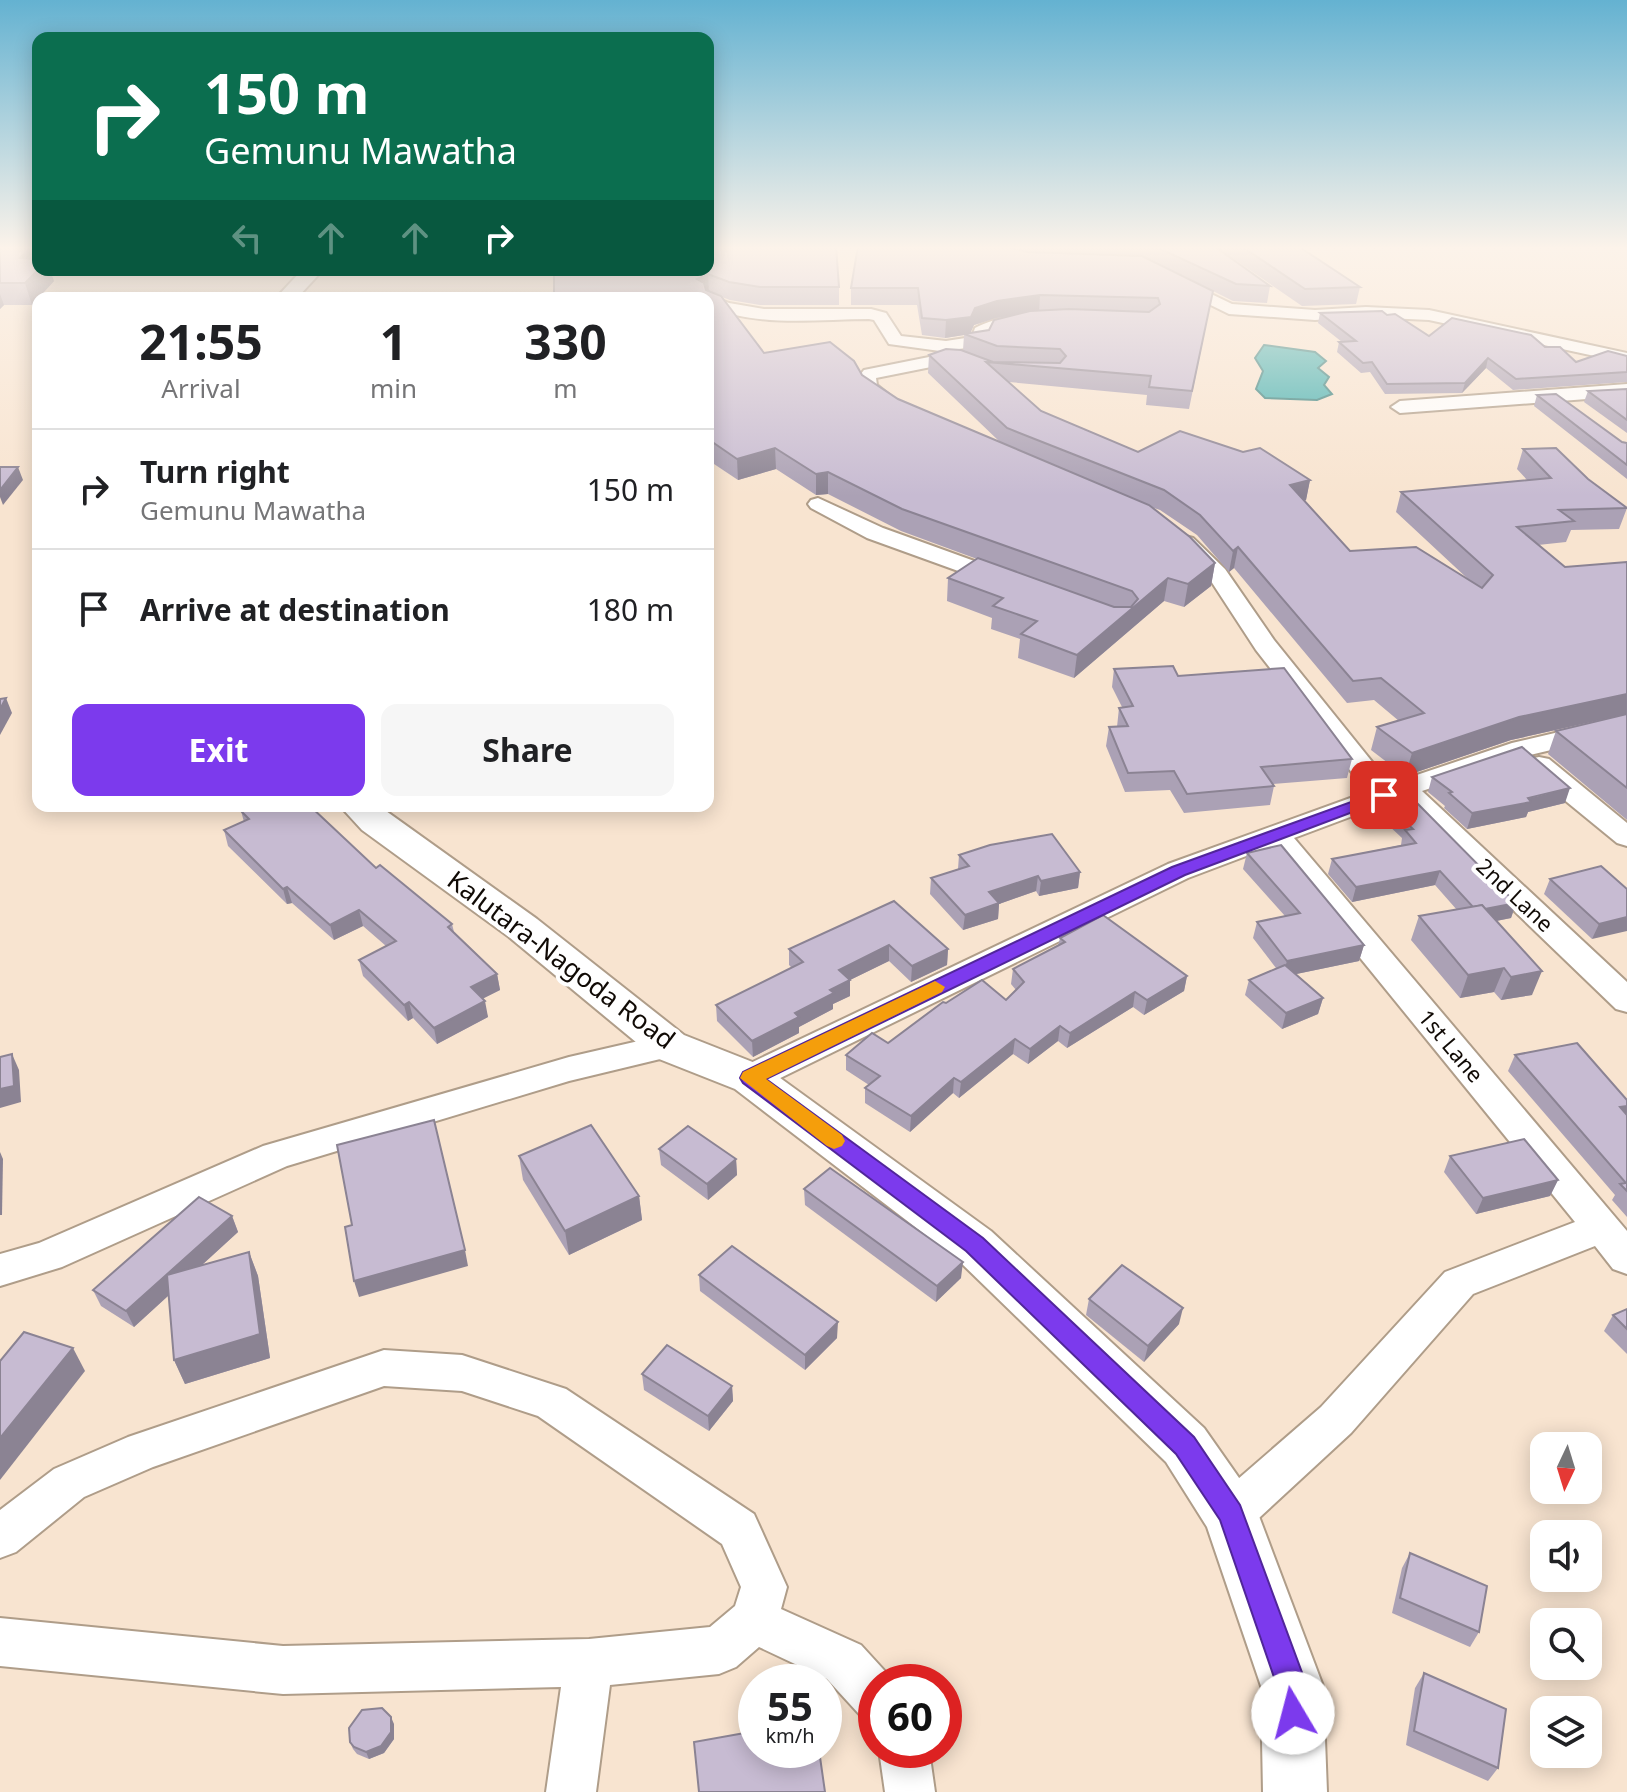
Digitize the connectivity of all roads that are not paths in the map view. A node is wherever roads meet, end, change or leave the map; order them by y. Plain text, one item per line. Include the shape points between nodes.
1 (888, 330) edge
2 (985, 330) edge
3 (1496, 330) edge
4 (951, 355) junction
5 (1627, 358) edge
6 (1627, 390) edge
7 (1558, 395) junction
8 (1400, 407) dead end
9 (1581, 412) edge
10 (905, 413) edge
11 (818, 504) dead end
12 (1165, 527) edge
13 (1019, 585) edge
14 (1627, 724) edge
15 (1521, 749) junction
16 (1393, 792) junction
17 (364, 812) edge
18 (1275, 834) junction
19 (1627, 837) edge
20 (1627, 1001) edge
21 (669, 1046) junction
22 (750, 1078) junction
23 (1602, 1227) junction
24 (1627, 1258) edge
25 (0, 1270) edge
26 (1231, 1514) junction
27 (0, 1537) edge
28 (754, 1621) junction
29 (0, 1642) edge
30 (589, 1663) junction
31 (858, 1677) edge
32 (907, 1768) edge
33 (571, 1792) edge
34 (910, 1792) edge
35 (1295, 1792) edge

1 - 4 street via 895,340
2 - 4 street via 981,341
3 - 5 street
4 - 10 street via 870,374 865,380
6 - 7 street
7 - 8 street
7 - 9 street
11 - 13 street via 875,533
12 - 16 street, 2nd Lane via 1217,574 1265,645
14 - 15 street
15 - 16 street
15 - 19 street
16 - 18 street
16 - 20 street, 2nd Lane
17 - 21 main road, Kalutara-Nagoda Road via 523,928
18 - 22 street via 1178,871
18 - 23 street, 1st Lane
21 - 22 main road, Kalutara-Nagoda Road
21 - 25 street via 569,1069 276,1156 48,1256
22 - 26 main road, Kalutara-Nagoda Road via 974,1245 1185,1445
23 - 24 street, 1st Lane
23 - 26 street via 1459,1283 1336,1420
26 - 35 main road, Kalutara-Nagoda Road via 1292,1686
27 - 28 street via 69,1483 143,1451 384,1368 462,1373 551,1402 738,1529 764,1587
28 - 30 street via 719,1650
28 - 31 street via 844,1662
29 - 30 street via 283,1670
30 - 33 street
32 - 34 street

